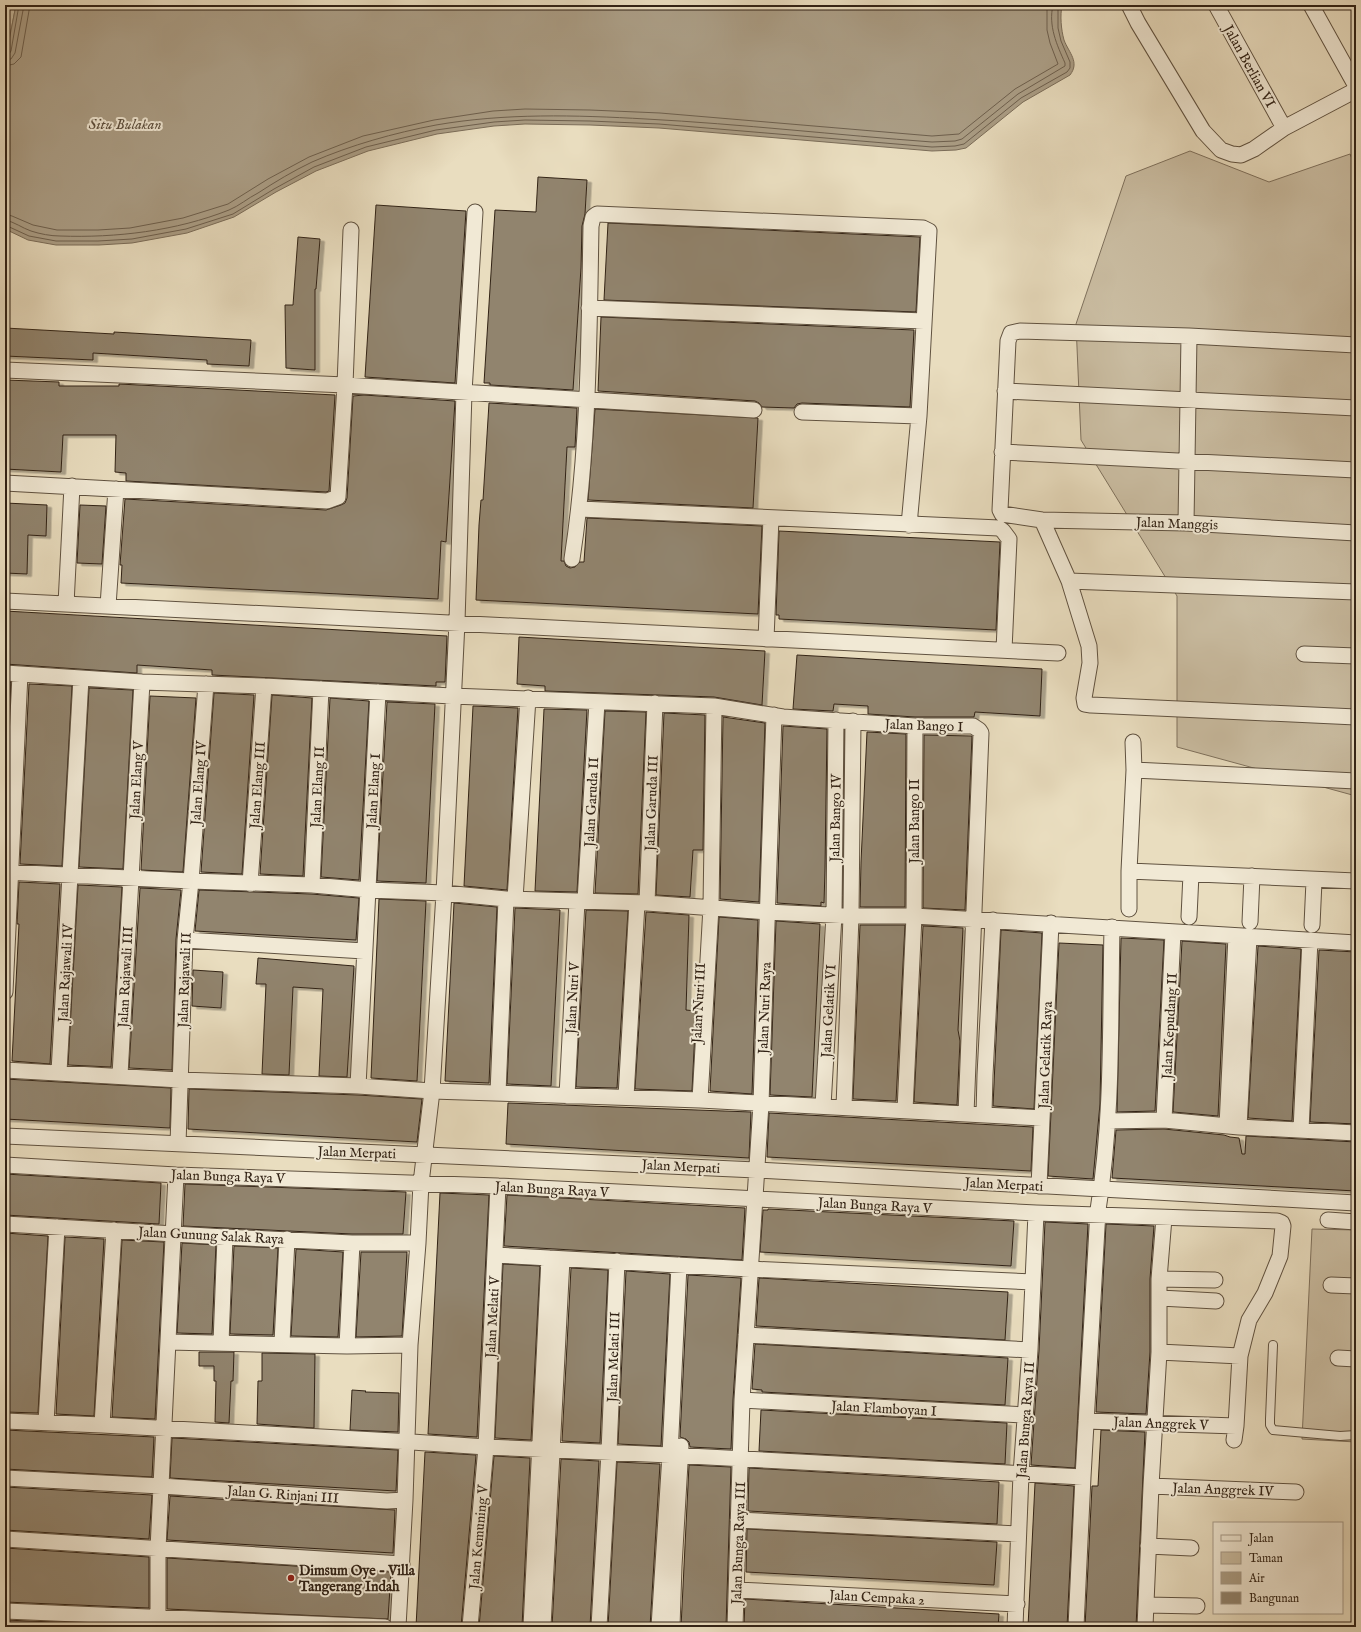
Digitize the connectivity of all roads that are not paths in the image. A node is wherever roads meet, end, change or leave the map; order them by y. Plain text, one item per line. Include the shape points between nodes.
1 (1129, 5) edge
2 (1216, 5) edge
3 (1311, 5) edge
4 (1356, 86) edge
5 (1356, 90) edge
6 (1284, 128) junction
7 (475, 212) dead end
8 (351, 230) dead end
9 (590, 308) junction
10 (924, 321) junction
11 (1189, 336) junction
12 (1356, 344) edge
13 (5, 370) edge
14 (345, 385) junction
15 (1005, 391) junction
16 (464, 392) junction
17 (1189, 399) junction
18 (588, 400) junction
19 (1356, 408) edge
20 (754, 410) dead end
21 (802, 412) dead end
22 (919, 416) junction
23 (1002, 452) junction
24 (1186, 461) junction
25 (1356, 470) edge
26 (5, 482) edge
27 (72, 486) junction
28 (116, 489) junction
29 (580, 509) junction
30 (771, 518) junction
31 (1042, 520) junction
32 (1186, 523) junction
33 (910, 525) junction
34 (1356, 533) edge
35 (572, 559) dead end
36 (1069, 581) junction
37 (1356, 592) edge
38 (5, 601) edge
39 (66, 604) junction
40 (108, 606) junction
41 (457, 622) junction
42 (766, 639) junction
43 (1004, 650) junction
44 (1058, 652) dead end
45 (1304, 654) dead end
46 (1356, 656) edge
47 (5, 673) edge
48 (20, 674) junction
49 (81, 678) junction
50 (142, 682) junction
51 (206, 684) junction
52 (264, 686) junction
53 (321, 689) junction
54 (378, 692) junction
55 (452, 696) junction
56 (528, 698) junction
57 (597, 702) junction
58 (655, 703) junction
59 (714, 706) junction
60 (774, 715) junction
61 (1356, 717) edge
62 (836, 720) junction
63 (853, 722) junction
64 (915, 726) junction
65 (1133, 742) dead end
66 (1134, 770) junction
67 (1356, 781) edge
68 (1129, 871) junction
69 (8, 872) edge
70 (70, 874) junction
71 (1191, 874) junction
72 (1252, 876) junction
73 (131, 878) junction
74 (191, 881) junction
75 (1314, 881) junction
76 (1356, 881) edge
77 (250, 884) junction
78 (312, 885) junction
79 (369, 890) junction
80 (444, 894) junction
81 (511, 899) junction
82 (576, 901) junction
83 (642, 903) junction
84 (707, 907) junction
85 (1129, 909) dead end
86 (767, 912) junction
87 (834, 915) junction
88 (851, 916) junction
89 (914, 916) junction
90 (1189, 917) dead end
91 (974, 920) junction
92 (993, 920) junction
93 (1250, 922) dead end
94 (1051, 923) junction
95 (1312, 925) dead end
96 (1112, 927) junction
97 (1173, 932) junction
98 (1242, 937) junction
99 (184, 940) junction
100 (1310, 940) junction
101 (1356, 943) edge
102 (364, 950) junction
103 (5, 992) edge
104 (5, 1070) edge
105 (59, 1072) junction
106 (967, 1074) junction
107 (120, 1075) junction
108 (985, 1075) junction
109 (180, 1080) junction
110 (358, 1086) junction
111 (432, 1092) junction
112 (498, 1093) junction
113 (563, 1095) junction
114 (626, 1097) junction
115 (696, 1099) junction
116 (761, 1104) junction
117 (823, 1106) junction
118 (844, 1107) junction
119 (905, 1111) junction
120 (966, 1114) junction
121 (984, 1114) junction
122 (1042, 1118) junction
123 (1164, 1120) junction
124 (1108, 1121) junction
125 (1233, 1126) junction
126 (1301, 1130) junction
127 (1356, 1133) edge
128 (5, 1136) edge
129 (178, 1144) junction
130 (424, 1154) junction
131 (5, 1165) edge
132 (756, 1170) junction
133 (176, 1175) junction
134 (421, 1183) junction
135 (498, 1186) junction
136 (1039, 1186) junction
137 (1102, 1188) junction
138 (755, 1199) junction
139 (1356, 1203) edge
140 (1036, 1213) junction
141 (1098, 1214) junction
142 (1164, 1218) junction
143 (1328, 1220) dead end
144 (1356, 1222) edge
145 (5, 1224) edge
146 (57, 1227) junction
147 (114, 1230) junction
148 (173, 1234) junction
149 (226, 1237) junction
150 (287, 1239) junction
151 (352, 1242) junction
152 (418, 1243) junction
153 (495, 1255) junction
154 (556, 1258) junction
155 (617, 1261) junction
156 (684, 1265) junction
157 (750, 1269) junction
158 (1159, 1279) junction
159 (1215, 1280) dead end
160 (1033, 1282) junction
161 (1331, 1285) dead end
162 (1356, 1286) edge
163 (1160, 1298) junction
164 (1216, 1301) dead end
165 (746, 1336) junction
166 (168, 1342) junction
167 (221, 1343) junction
168 (282, 1343) junction
169 (410, 1345) junction
170 (1274, 1345) dead end
171 (347, 1346) junction
172 (1030, 1350) junction
173 (1159, 1352) junction
174 (1240, 1356) junction
175 (1338, 1358) dead end
176 (1356, 1359) edge
177 (742, 1400) junction
178 (1025, 1415) junction
179 (5, 1421) edge
180 (1086, 1421) junction
181 (46, 1423) junction
182 (1154, 1424) junction
183 (102, 1425) junction
184 (163, 1428) junction
185 (1356, 1435) edge
186 (406, 1442) junction
187 (486, 1447) junction
188 (546, 1450) junction
189 (609, 1452) junction
190 (675, 1455) junction
191 (740, 1459) junction
192 (1021, 1474) junction
193 (1083, 1477) junction
194 (5, 1478) edge
195 (161, 1486) junction
196 (1151, 1486) junction
197 (1296, 1492) dead end
198 (405, 1500) junction
199 (738, 1520) junction
200 (1018, 1534) junction
201 (5, 1539) edge
202 (541, 1542) junction
203 (1148, 1546) junction
204 (1191, 1548) dead end
205 (158, 1549) junction
206 (402, 1564) junction
207 (668, 1566) junction
208 (737, 1586) junction
209 (1017, 1599) junction
210 (1146, 1605) junction
211 (1197, 1606) dead end
212 (5, 1611) edge
213 (159, 1622) edge
214 (385, 1627) edge
215 (398, 1627) edge
216 (470, 1627) edge
217 (531, 1627) edge
218 (543, 1627) edge
219 (600, 1627) edge
220 (660, 1627) edge
221 (672, 1627) edge
222 (735, 1627) edge
223 (1015, 1627) edge
224 (1076, 1627) edge
225 (1145, 1627) edge

1 - 6 street via 1204,132 1221,150 1241,155
2 - 6 street, Jalan Berlian VI
3 - 4 street
5 - 6 street
7 - 16 street
8 - 14 street
9 - 10 street
9 - 10 street via 592,217 597,214 927,229 929,231
9 - 18 street
10 - 22 street
11 - 12 street
11 - 15 street via 1011,332 1008,341
11 - 17 street
13 - 14 street
14 - 16 street
14 - 28 street via 338,497 327,501
15 - 17 street
15 - 23 street
16 - 18 street
16 - 41 street
17 - 19 street
17 - 24 street
18 - 20 street
18 - 29 street
21 - 22 street
22 - 33 street
23 - 24 street
23 - 31 street, Jalan Manggis via 1002,514
24 - 25 street
24 - 32 street
26 - 27 street
27 - 28 street
27 - 39 street
28 - 40 street
29 - 30 street
29 - 35 street
30 - 33 street
30 - 42 street
31 - 32 street, Jalan Manggis
31 - 36 street
32 - 34 street, Jalan Manggis
33 - 43 street via 993,527 1003,531 1009,539
36 - 37 street
36 - 61 street via 1090,646 1084,698 1087,705
38 - 39 street
39 - 40 street
40 - 41 street
41 - 42 street
41 - 55 street
42 - 43 street
43 - 44 street
45 - 46 street
47 - 48 street, Jalan Bango I
48 - 49 street, Jalan Bango I
48 - 69 street
49 - 50 street, Jalan Bango I
49 - 70 street, Jalan Rajawali IV
50 - 51 street, Jalan Bango I
50 - 73 street, Jalan Elang V
51 - 52 street, Jalan Bango I
51 - 74 street, Jalan Elang IV
52 - 53 street, Jalan Bango I
52 - 77 street, Jalan Elang III
53 - 54 street, Jalan Bango I
53 - 78 street, Jalan Elang II
54 - 55 street, Jalan Bango I
54 - 79 street, Jalan Elang I
55 - 56 street, Jalan Bango I
55 - 80 street
56 - 57 street, Jalan Bango I
56 - 81 street
57 - 58 street, Jalan Bango I
57 - 82 street, Jalan Garuda II
58 - 59 street, Jalan Bango I
58 - 83 street, Jalan Garuda III
59 - 60 street, Jalan Bango I
59 - 84 street, Jalan Nuri III
60 - 62 street, Jalan Bango I
60 - 86 street, Jalan Nuri Raya
62 - 63 street, Jalan Bango I
62 - 87 street, Jalan Bango IV
63 - 64 street, Jalan Bango I
63 - 88 street
64 - 89 street, Jalan Bango II
64 - 91 street, Jalan Bango I via 974,726 981,733
65 - 66 street
66 - 67 street
66 - 68 street
68 - 71 street
68 - 85 street
69 - 70 street
69 - 103 street
70 - 73 street
70 - 105 street, Jalan Rajawali IV
71 - 72 street
71 - 90 street
72 - 75 street
72 - 93 street
73 - 74 street
73 - 107 street, Jalan Rajawali III
74 - 77 street
74 - 99 street, Jalan Rajawali II
75 - 76 street
75 - 95 street
77 - 78 street
78 - 79 street
79 - 80 street
79 - 102 street, Jalan Elang I
80 - 81 street
80 - 111 street
81 - 82 street
81 - 112 street
82 - 83 street
82 - 113 street, Jalan Garuda II
83 - 84 street
83 - 114 street, Jalan Garuda III
84 - 86 street
84 - 115 street, Jalan Nuri III
86 - 87 street
86 - 116 street, Jalan Nuri Raya
87 - 88 street
87 - 117 street, Jalan Gelatik VI
88 - 89 street
88 - 118 street
89 - 91 street
89 - 119 street, Jalan Bango II
91 - 92 street
91 - 106 street, Jalan Bango I
92 - 94 street
92 - 108 street
94 - 96 street
94 - 122 street, Jalan Gelatik Raya
96 - 97 street
96 - 124 street
97 - 98 street
97 - 123 street, Jalan Kepudang II
98 - 100 street
98 - 125 street
99 - 102 street
99 - 109 street, Jalan Rajawali II
100 - 101 street
100 - 126 street
102 - 110 street, Jalan Elang I
104 - 105 street
105 - 107 street
106 - 108 street
106 - 120 street, Jalan Bango I
107 - 109 street
108 - 121 street
109 - 110 street
109 - 129 street, Jalan Rajawali II
110 - 111 street
111 - 112 street
111 - 130 street
112 - 113 street
113 - 114 street
114 - 115 street
115 - 116 street
116 - 117 street
116 - 132 street, Jalan Nuri Raya
117 - 118 street
118 - 119 street
119 - 120 street
120 - 121 street
121 - 122 street
122 - 136 street, Jalan Gelatik Raya
123 - 124 street
123 - 125 street
124 - 137 street
125 - 126 street
126 - 127 street
128 - 129 street, Jalan Merpati
129 - 130 street, Jalan Merpati
130 - 132 street, Jalan Merpati
130 - 134 street
131 - 133 street, Jalan Bunga Raya V
132 - 136 street, Jalan Merpati
132 - 138 street, Jalan Nuri Raya
133 - 134 street, Jalan Bunga Raya V
133 - 148 street
134 - 135 street, Jalan Bunga Raya V
134 - 152 street
135 - 138 street, Jalan Bunga Raya V
135 - 153 street, Jalan Melati V
136 - 137 street, Jalan Merpati
137 - 139 street, Jalan Merpati
137 - 141 street
138 - 140 street, Jalan Bunga Raya V
138 - 157 street, Jalan Nuri Raya
140 - 141 street, Jalan Bunga Raya V
140 - 160 street, Jalan Bunga Raya II
141 - 142 street, Jalan Bunga Raya V
141 - 180 street
142 - 158 street
142 - 174 street, Jalan Bunga Raya V via 1272,1220 1282,1223 1280,1256 1265,1293 1249,1320
143 - 144 street
145 - 146 street, Jalan Gunung Salak Raya
146 - 147 street, Jalan Gunung Salak Raya
146 - 181 street
147 - 148 street, Jalan Gunung Salak Raya
147 - 183 street
148 - 149 street, Jalan Gunung Salak Raya
148 - 166 street
149 - 150 street, Jalan Gunung Salak Raya
149 - 167 street
150 - 151 street, Jalan Gunung Salak Raya
150 - 168 street
151 - 152 street, Jalan Gunung Salak Raya
151 - 171 street
152 - 169 street
153 - 154 street
153 - 187 street, Jalan Melati V
154 - 155 street
154 - 188 street
155 - 156 street
155 - 189 street, Jalan Melati III
156 - 157 street
156 - 190 street
157 - 160 street
157 - 165 street, Jalan Bunga Raya III
158 - 159 street
158 - 163 street
160 - 172 street, Jalan Bunga Raya II
161 - 162 street
163 - 164 street
163 - 173 street
165 - 172 street
165 - 177 street, Jalan Bunga Raya III
166 - 167 street
166 - 184 street
167 - 168 street
168 - 171 street
169 - 171 street
169 - 186 street
170 - 185 lane via 1270,1419 1273,1430
172 - 178 street, Jalan Bunga Raya II
173 - 174 street
173 - 182 street
174 - 182 street, Jalan Anggrek V via 1235,1433
175 - 176 street
177 - 178 street, Jalan Flamboyan I
177 - 191 street, Jalan Bunga Raya III
178 - 192 street, Jalan Bunga Raya II
179 - 181 street
180 - 182 street, Jalan Anggrek V
180 - 193 street
181 - 183 street
182 - 196 street
183 - 184 street
184 - 186 street
184 - 195 street
186 - 187 street
186 - 198 street
187 - 188 street
187 - 216 street, Jalan Kemuning V
188 - 189 street
188 - 202 street
189 - 190 street
189 - 219 street, Jalan Melati III
190 - 191 street
190 - 207 street
191 - 192 street
191 - 199 street, Jalan Bunga Raya III
192 - 193 street
192 - 200 street, Jalan Bunga Raya II
193 - 224 street
194 - 195 street, Jalan G. Rinjani III
195 - 198 street, Jalan G. Rinjani III via 387,1501
195 - 205 street
196 - 197 street, Jalan Anggrek IV
196 - 203 street
198 - 206 street
199 - 200 street
199 - 208 street, Jalan Bunga Raya III
200 - 209 street, Jalan Bunga Raya II
201 - 205 street
202 - 217 street
202 - 218 street
203 - 204 street
203 - 210 street
205 - 206 street
205 - 213 street
206 - 215 street
207 - 220 street
207 - 221 street
208 - 209 street, Jalan Cempaka 2
208 - 222 street, Jalan Bunga Raya III
209 - 223 street, Jalan Bunga Raya II
210 - 211 street
210 - 225 street
212 - 213 street
213 - 214 street

